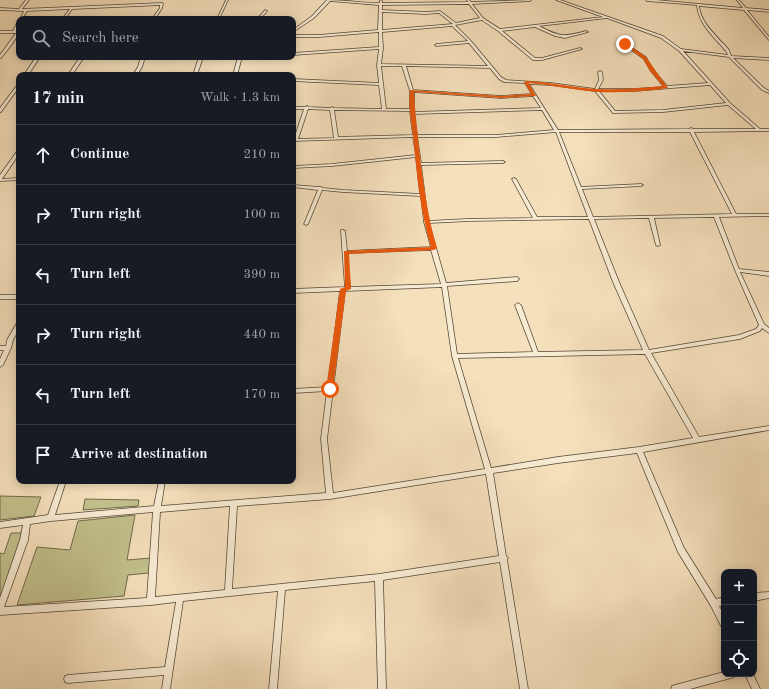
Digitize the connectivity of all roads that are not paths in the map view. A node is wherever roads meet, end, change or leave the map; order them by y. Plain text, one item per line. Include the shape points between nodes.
1 (28, 0) edge
2 (164, 0) edge
3 (226, 0) edge
4 (329, 0) edge
5 (530, 0) edge
6 (557, 0) edge
7 (648, 0) edge
8 (703, 0) edge
9 (738, 0) edge
10 (469, 1) edge
11 (672, 1) edge
12 (382, 2) edge
13 (162, 4) junction
14 (698, 5) junction
15 (711, 5) junction
16 (744, 8) junction
17 (0, 9) edge
18 (20, 9) junction
19 (71, 9) junction
20 (26, 10) junction
21 (769, 10) edge
22 (266, 11) dead end
23 (382, 11) junction
24 (23, 16) edge
25 (65, 16) edge
26 (155, 16) edge
27 (219, 16) edge
28 (262, 16) edge
29 (607, 17) junction
30 (482, 19) junction
31 (454, 24) junction
32 (536, 26) junction
33 (296, 29) edge
34 (499, 30) junction
35 (0, 32) edge
36 (16, 32) edge
37 (380, 32) junction
38 (586, 32) dead end
39 (16, 34) edge
40 (296, 36) edge
41 (769, 39) edge
42 (470, 42) junction
43 (625, 44) dead end
44 (437, 45) dead end
45 (381, 48) junction
46 (580, 49) dead end
47 (680, 50) junction
48 (296, 54) edge
49 (730, 56) junction
50 (0, 57) edge
51 (769, 59) edge
52 (36, 60) edge
53 (80, 60) edge
54 (142, 60) edge
55 (200, 60) edge
56 (240, 60) edge
57 (379, 65) junction
58 (404, 66) junction
59 (490, 67) junction
60 (28, 72) edge
61 (72, 72) edge
62 (137, 72) edge
63 (196, 72) edge
64 (237, 72) edge
65 (600, 72) dead end
66 (296, 80) edge
67 (526, 82) junction
68 (380, 84) junction
69 (711, 84) junction
70 (666, 87) junction
71 (16, 89) edge
72 (596, 90) junction
73 (412, 91) junction
74 (769, 92) edge
75 (534, 95) junction
76 (729, 104) junction
77 (306, 107) junction
78 (296, 108) edge
79 (332, 108) junction
80 (543, 109) junction
81 (0, 110) edge
82 (384, 110) junction
83 (413, 111) junction
84 (691, 129) junction
85 (758, 129) junction
86 (769, 130) edge
87 (557, 131) junction
88 (296, 134) edge
89 (416, 136) junction
90 (336, 139) junction
91 (296, 140) edge
92 (16, 155) edge
93 (418, 156) junction
94 (503, 162) dead end
95 (419, 164) junction
96 (296, 167) edge
97 (514, 178) dead end
98 (0, 179) edge
99 (16, 179) edge
100 (641, 185) dead end
101 (296, 186) edge
102 (321, 188) junction
103 (580, 188) junction
104 (422, 194) junction
105 (769, 215) edge
106 (716, 216) junction
107 (735, 216) junction
108 (591, 217) junction
109 (651, 217) junction
110 (535, 218) junction
111 (426, 222) junction
112 (306, 224) dead end
113 (343, 231) dead end
114 (658, 245) dead end
115 (434, 248) junction
116 (346, 252) junction
117 (737, 270) junction
118 (769, 274) edge
119 (517, 279) dead end
120 (444, 285) junction
121 (345, 289) junction
122 (296, 291) edge
123 (0, 297) edge
124 (16, 297) edge
125 (518, 305) dead end
126 (762, 325) junction
127 (16, 329) edge
128 (769, 331) edge
129 (0, 348) edge
130 (8, 348) junction
131 (647, 352) junction
132 (536, 354) junction
133 (455, 356) junction
134 (0, 365) edge
135 (330, 389) junction
136 (296, 391) edge
137 (769, 428) edge
138 (697, 440) junction
139 (639, 450) junction
140 (489, 471) junction
141 (62, 484) edge
142 (161, 484) edge
143 (330, 496) junction
144 (234, 503) junction
145 (157, 508) junction
146 (51, 518) junction
147 (27, 522) junction
148 (0, 525) edge
149 (504, 558) junction
150 (379, 577) junction
151 (282, 587) junction
152 (228, 593) junction
153 (769, 595) edge
154 (757, 597) edge
155 (180, 598) junction
156 (151, 601) junction
157 (721, 602) edge
158 (714, 603) junction
159 (0, 610) edge
160 (721, 618) edge
161 (169, 671) junction
162 (721, 677) edge
163 (750, 677) edge
164 (68, 679) dead end
165 (166, 689) edge
166 (273, 689) edge
167 (382, 689) edge
168 (524, 689) edge
169 (675, 689) edge
170 (756, 689) edge

1 - 18 street
2 - 13 street
3 - 27 street
4 - 12 street via 363,4
4 - 33 street via 313,17
5 - 10 street
6 - 29 street
7 - 11 street
8 - 15 street
9 - 16 street
10 - 12 street
10 - 30 street
11 - 14 street
12 - 23 street
13 - 19 street
13 - 26 street
14 - 15 street
14 - 49 street via 702,20
15 - 16 street
16 - 21 street
16 - 41 street
17 - 18 street
18 - 20 street
19 - 20 street
19 - 25 street
20 - 24 street
22 - 28 street
23 - 31 street via 426,14 440,12
23 - 37 street
29 - 32 street
29 - 47 street via 662,37
30 - 31 street
30 - 34 street
31 - 37 street
31 - 42 street
32 - 34 street
32 - 38 street via 563,38
34 - 46 street via 534,59
35 - 36 street
37 - 40 street
37 - 45 street
39 - 50 street
42 - 44 street
42 - 59 street
43 - 70 street via 645,58
45 - 48 street
45 - 57 street
47 - 49 street
47 - 69 street
49 - 51 street
49 - 74 street via 762,89
52 - 60 street
53 - 61 street
54 - 62 street
55 - 63 street
56 - 64 street
57 - 58 street
57 - 68 street
58 - 59 street
58 - 73 street
59 - 67 street via 502,80
65 - 72 street via 601,80
66 - 68 street
67 - 72 street
67 - 75 street
68 - 82 street
69 - 70 street
69 - 76 street
70 - 72 street
71 - 81 street
72 - 76 street via 611,110 618,113
73 - 75 street via 501,97
73 - 83 street
75 - 80 street
76 - 85 street
77 - 78 street
77 - 79 street
77 - 88 street
79 - 82 street
79 - 90 street
80 - 83 street
80 - 87 street
82 - 83 street
83 - 89 street
84 - 85 street
84 - 87 street
84 - 107 street
85 - 86 street
87 - 89 street via 496,136
87 - 103 street
89 - 90 street
89 - 93 street
90 - 91 street
92 - 98 street
93 - 95 street
93 - 96 street
94 - 95 street
95 - 104 street
97 - 110 street
98 - 99 street
100 - 103 street
101 - 102 street
102 - 104 street
102 - 112 street
103 - 108 street
104 - 111 street
105 - 107 street
106 - 107 street
106 - 109 street
106 - 117 street
108 - 109 street
108 - 110 street
108 - 131 street
109 - 114 street
110 - 111 street
111 - 115 street
113 - 116 street
115 - 116 street
115 - 120 street
116 - 121 street
117 - 118 street
117 - 126 street
119 - 120 street
120 - 121 street
120 - 133 street
121 - 122 street
121 - 135 street
123 - 124 street
125 - 132 street
126 - 128 street
126 - 131 street via 758,330 740,337
127 - 130 street
129 - 130 street
130 - 134 street
131 - 132 street
131 - 138 street
132 - 133 street
133 - 140 street
135 - 136 street
135 - 143 street via 324,439
137 - 138 street
138 - 139 street
139 - 140 street
139 - 158 street via 681,550
140 - 143 street
140 - 149 street
141 - 146 street
142 - 145 street
143 - 144 street
144 - 145 street
144 - 152 street
145 - 146 street
145 - 156 street
146 - 147 street
147 - 148 street
147 - 159 street via 24,540
149 - 150 street
149 - 168 street
150 - 151 street
150 - 167 street
151 - 152 street
151 - 166 street
152 - 155 street
153 - 154 street
155 - 156 street
155 - 161 street
156 - 159 street
157 - 158 street
158 - 160 street
161 - 164 street
161 - 165 street
162 - 169 street
163 - 170 street

